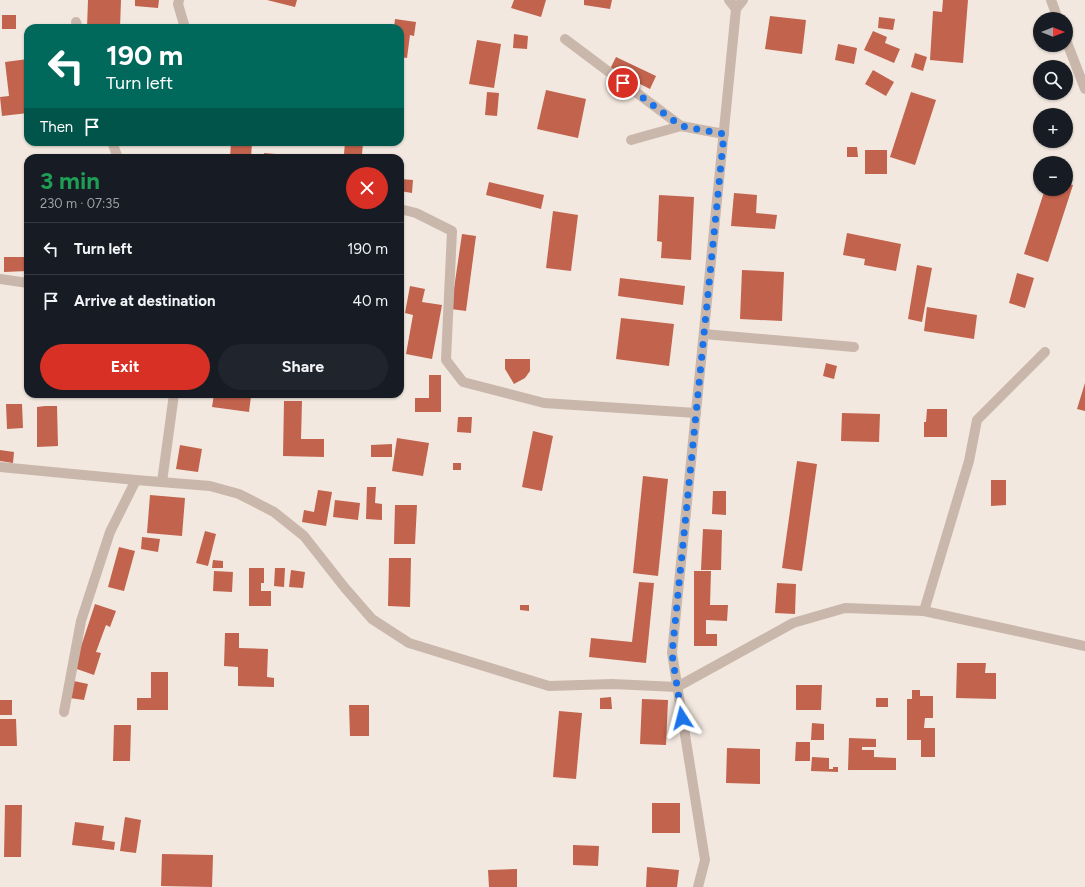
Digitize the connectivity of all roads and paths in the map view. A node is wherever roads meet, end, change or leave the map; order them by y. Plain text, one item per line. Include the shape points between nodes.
1 (179, 0) edge
2 (729, 0) edge
3 (743, 0) edge
4 (1051, 0) edge
5 (736, 9) junction
6 (1055, 12) edge
7 (185, 24) edge
8 (565, 39) dead end
9 (1071, 52) edge
10 (1085, 89) edge
11 (681, 126) junction
12 (724, 134) junction
13 (631, 140) dead end
14 (404, 210) edge
15 (0, 278) edge
16 (24, 282) edge
17 (704, 334) junction
18 (854, 347) dead end
19 (1045, 352) dead end
20 (173, 398) edge
21 (696, 413) junction
22 (0, 467) edge
23 (136, 480) junction
24 (162, 482) junction
25 (924, 611) junction
26 (1085, 646) edge
27 (677, 687) junction
28 (64, 712) dead end
29 (698, 887) edge

1 - 7 street
2 - 5 street
3 - 5 street
4 - 6 street
5 - 12 street
8 - 11 street
9 - 10 street
11 - 12 street
11 - 13 street
12 - 17 street
14 - 21 street via 416,213 452,231 446,360 463,382 544,403
15 - 16 street
17 - 18 street
17 - 21 street
19 - 25 street via 977,420 969,461
20 - 24 street
21 - 27 street via 672,654
22 - 23 street
23 - 24 street
23 - 28 street via 110,532 81,621
24 - 27 street via 210,486 239,494 274,512 304,536 372,619 409,643 549,686 612,684
25 - 26 street
25 - 27 street via 845,608 793,623
27 - 29 street via 705,860

